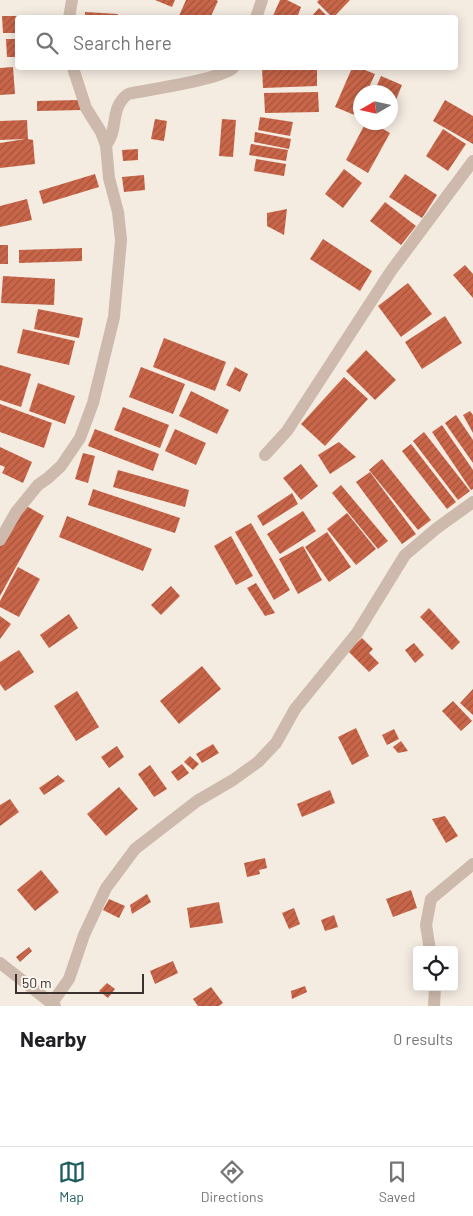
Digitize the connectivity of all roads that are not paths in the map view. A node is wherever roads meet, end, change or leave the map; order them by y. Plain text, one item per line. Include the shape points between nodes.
1 (72, 0) edge
2 (262, 0) edge
3 (70, 15) edge
4 (257, 15) edge
5 (74, 70) edge
6 (230, 70) edge
7 (106, 145) junction
8 (473, 161) edge
9 (265, 454) dead end
10 (473, 502) edge
11 (0, 540) edge
12 (473, 864) edge
13 (429, 946) edge
14 (0, 963) edge
15 (435, 991) edge
16 (54, 1005) edge
17 (434, 1006) edge

1 - 3 street
2 - 4 street
5 - 7 street via 86,108
6 - 7 street via 128,94 119,102 111,140
7 - 11 street via 121,240 114,317 105,360 80,438 61,466 38,485 16,512
8 - 9 street via 391,271 287,430
10 - 16 street via 405,555 356,633 295,709 276,743 258,762 197,801 135,849 106,888 84,935 69,979
12 - 13 street via 430,899 426,925
14 - 16 street
15 - 17 street

